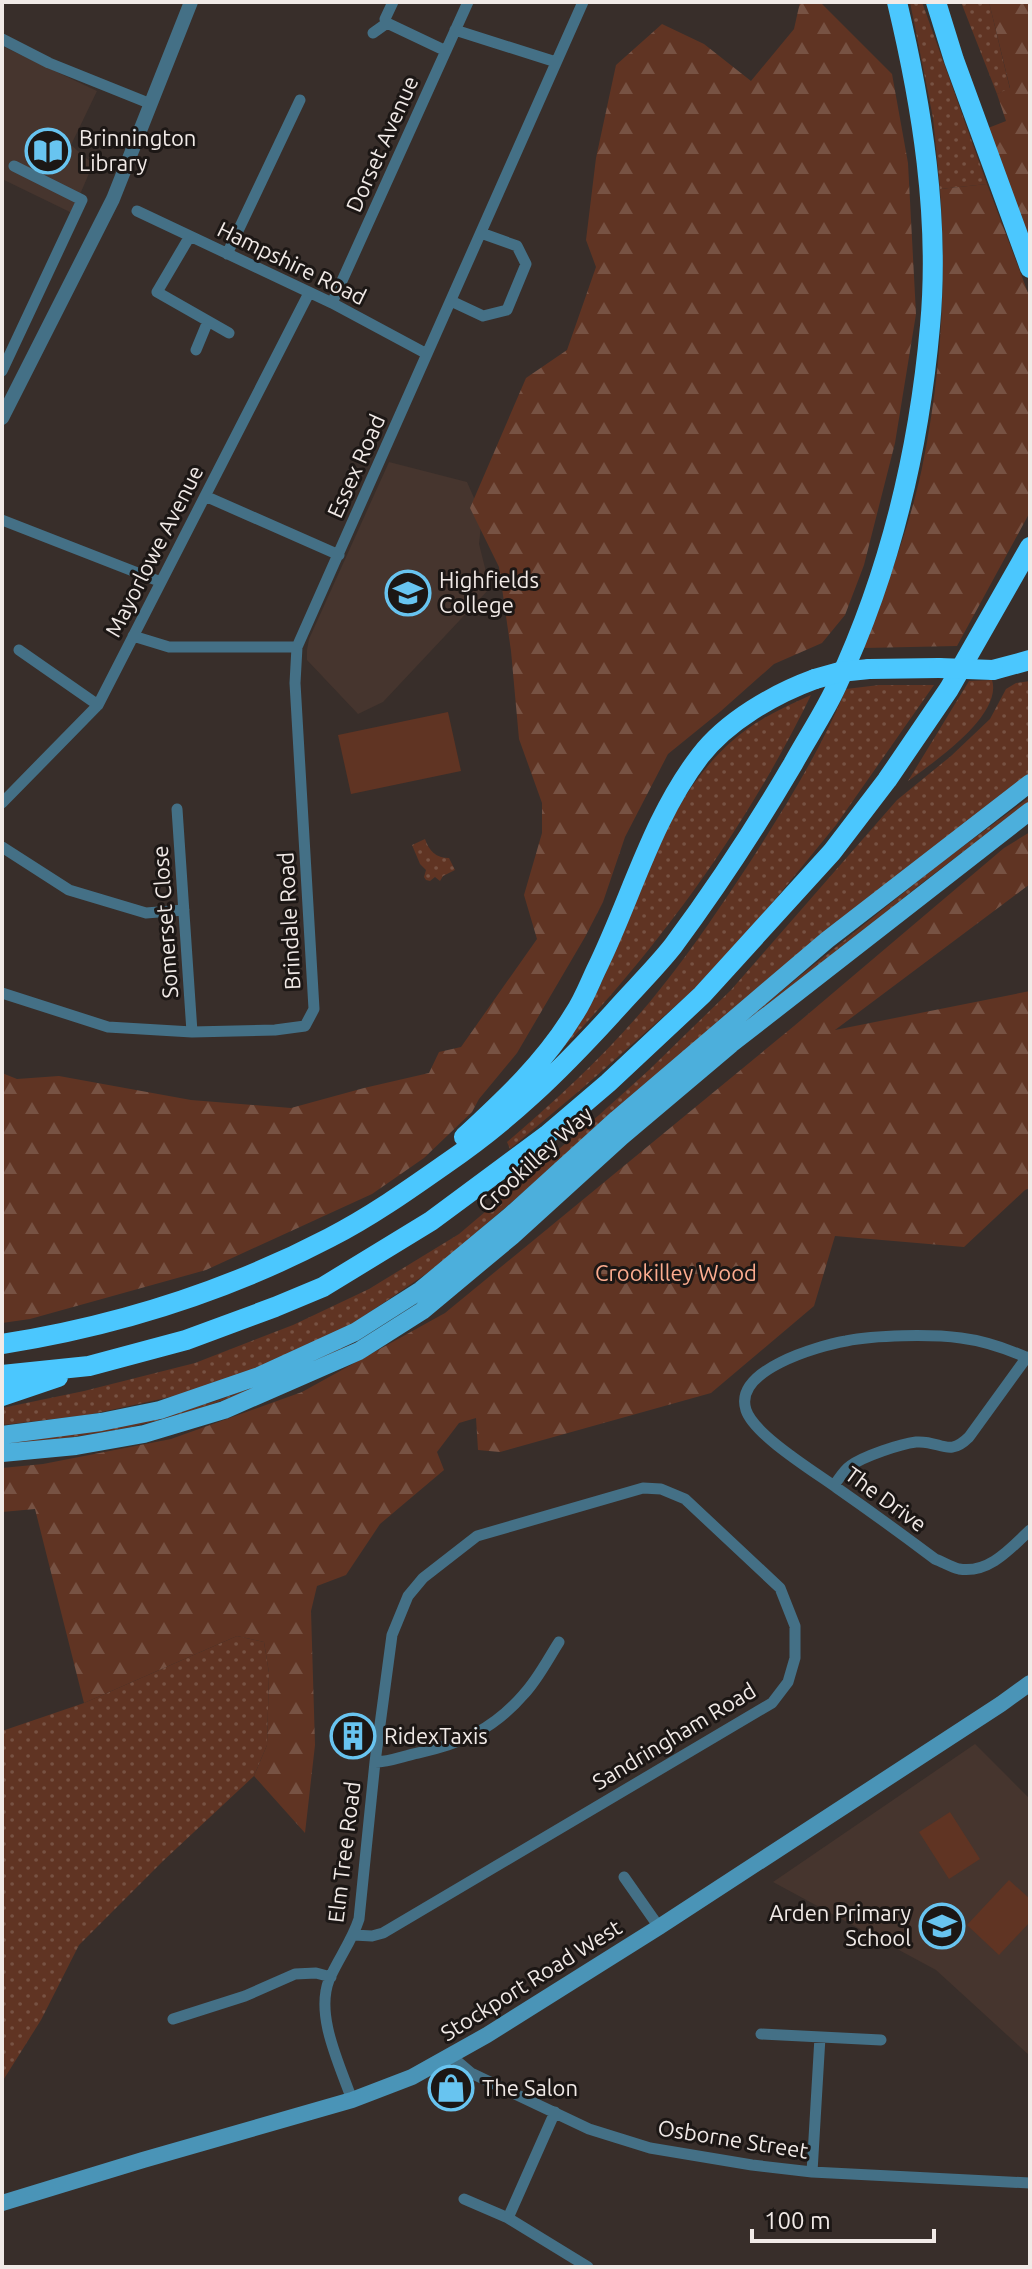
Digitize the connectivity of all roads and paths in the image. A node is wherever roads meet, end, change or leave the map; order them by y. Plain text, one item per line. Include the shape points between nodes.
1 (191, 2) edge
2 (393, 2) edge
3 (468, 2) edge
4 (583, 2) edge
5 (897, 2) edge
6 (936, 2) edge
7 (387, 23) junction
8 (455, 30) junction
9 (373, 33) dead end
10 (2, 39) edge
11 (446, 51) junction
12 (556, 62) junction
13 (300, 100) dead end
14 (151, 104) junction
15 (14, 166) dead end
16 (137, 211) dead end
17 (481, 233) junction
18 (190, 236) junction
19 (227, 254) junction
20 (1030, 268) edge
21 (309, 293) junction
22 (451, 301) junction
23 (332, 303) junction
24 (208, 321) junction
25 (229, 333) dead end
26 (196, 350) dead end
27 (427, 354) junction
28 (2, 371) edge
29 (2, 418) edge
30 (205, 496) junction
31 (2, 520) edge
32 (1030, 547) edge
33 (339, 555) junction
34 (161, 582) junction
35 (133, 636) junction
36 (297, 647) junction
37 (19, 650) dead end
38 (1030, 660) edge
39 (98, 705) junction
40 (1030, 783) edge
41 (2, 803) edge
42 (177, 809) dead end
43 (1030, 811) edge
44 (2, 847) edge
45 (184, 910) junction
46 (2, 993) edge
47 (192, 1032) junction
48 (443, 1166) junction
49 (2, 1344) edge
50 (1028, 1358) edge
51 (89, 1366) junction
52 (2, 1375) edge
53 (2, 1396) edge
54 (2, 1435) edge
55 (2, 1453) edge
56 (834, 1485) junction
57 (661, 1489) joint
58 (1030, 1530) edge
59 (559, 1642) dead end
60 (1030, 1683) edge
61 (375, 1762) junction
62 (624, 1877) dead end
63 (659, 1927) junction
64 (354, 1935) junction
65 (331, 1977) junction
66 (173, 2019) dead end
67 (761, 2034) dead end
68 (820, 2037) junction
69 (881, 2040) dead end
70 (451, 2056) junction
71 (352, 2100) junction
72 (555, 2112) junction
73 (812, 2172) junction
74 (1030, 2183) edge
75 (464, 2199) dead end
76 (2, 2203) edge
77 (508, 2218) junction
78 (588, 2267) edge

1 - 14 street
2 - 7 street
3 - 8 street, Dorset Avenue
4 - 12 street, Essex Road
5 - 48 highway via 928,178 931,322 899,516 870,603 837,687 764,813 670,949 567,1063 517,1110
6 - 20 highway
7 - 9 street
7 - 11 street
8 - 11 street, Dorset Avenue
8 - 12 street
10 - 14 street
11 - 23 street, Dorset Avenue
12 - 17 street, Essex Road
13 - 19 street
14 - 29 street via 113,199
15 - 28 street via 82,200
16 - 18 street, Hampshire Road
17 - 22 street, Essex Road
17 - 22 street via 517,246 526,264 507,310 483,316
18 - 19 street, Hampshire Road
18 - 24 street via 157,292
19 - 21 street, Hampshire Road
21 - 23 street, Hampshire Road
21 - 30 street, Mayorlowe Avenue
22 - 27 street, Essex Road
23 - 27 street, Hampshire Road
24 - 25 street
24 - 26 street
27 - 33 street, Essex Road
30 - 33 street
30 - 34 street, Mayorlowe Avenue
31 - 34 street
32 - 51 highway via 949,689 832,852 702,995 608,1083 431,1221 323,1287 186,1340
33 - 36 street, Essex Road
34 - 35 street, Mayorlowe Avenue
35 - 36 street via 169,647
35 - 39 street, Mayorlowe Avenue
36 - 47 street, Brindale Road via 314,1009 305,1026
37 - 39 street
38 - 48 highway, bridge via 993,670 840,672 769,698 736,722 701,754 672,798 576,1012 546,1057 456,1145
39 - 41 street, Mayorlowe Avenue
40 - 54 main road, Crookilley Way via 827,940 421,1290 355,1332 259,1376 160,1410
42 - 45 street, Somerset Close
43 - 55 main road, Crookilley Way via 731,1044 422,1311 359,1351 224,1410 144,1434
44 - 45 street via 69,890 146,913
45 - 47 street, Somerset Close
46 - 47 street, Brindale Road via 108,1027
48 - 49 highway via 332,1237 272,1266 131,1316
50 - 56 street via 959,1447 914,1442 849,1467
50 - 56 street, The Drive via 960,1338 894,1337 846,1341 793,1356 757,1376 747,1391 745,1408 752,1422 788,1455
51 - 52 highway
51 - 53 highway
56 - 58 street, The Drive via 935,1559 958,1569 974,1570 999,1559
57 - 61 street, Elm Tree Road via 643,1488 477,1536 423,1578 408,1596 392,1635
57 - 64 street, Sandringham Road via 685,1499 780,1588 795,1626 788,1682 772,1703 383,1933
59 - 61 street via 526,1693 489,1726 442,1748
60 - 63 main road, Stockport Road West
61 - 64 street, Elm Tree Road via 362,1903
62 - 63 street
63 - 70 main road, Stockport Road West
64 - 65 street, Elm Tree Road
65 - 66 street via 295,1974
65 - 71 street, Elm Tree Road via 327,2023
67 - 68 street
68 - 69 street
68 - 73 street
70 - 71 main road, Stockport Road West
70 - 72 street, Osborne Street via 471,2073
71 - 76 main road, Stockport Road West
72 - 73 street, Osborne Street via 650,2148
72 - 77 street
73 - 74 street, Osborne Street
75 - 77 street
77 - 78 street

